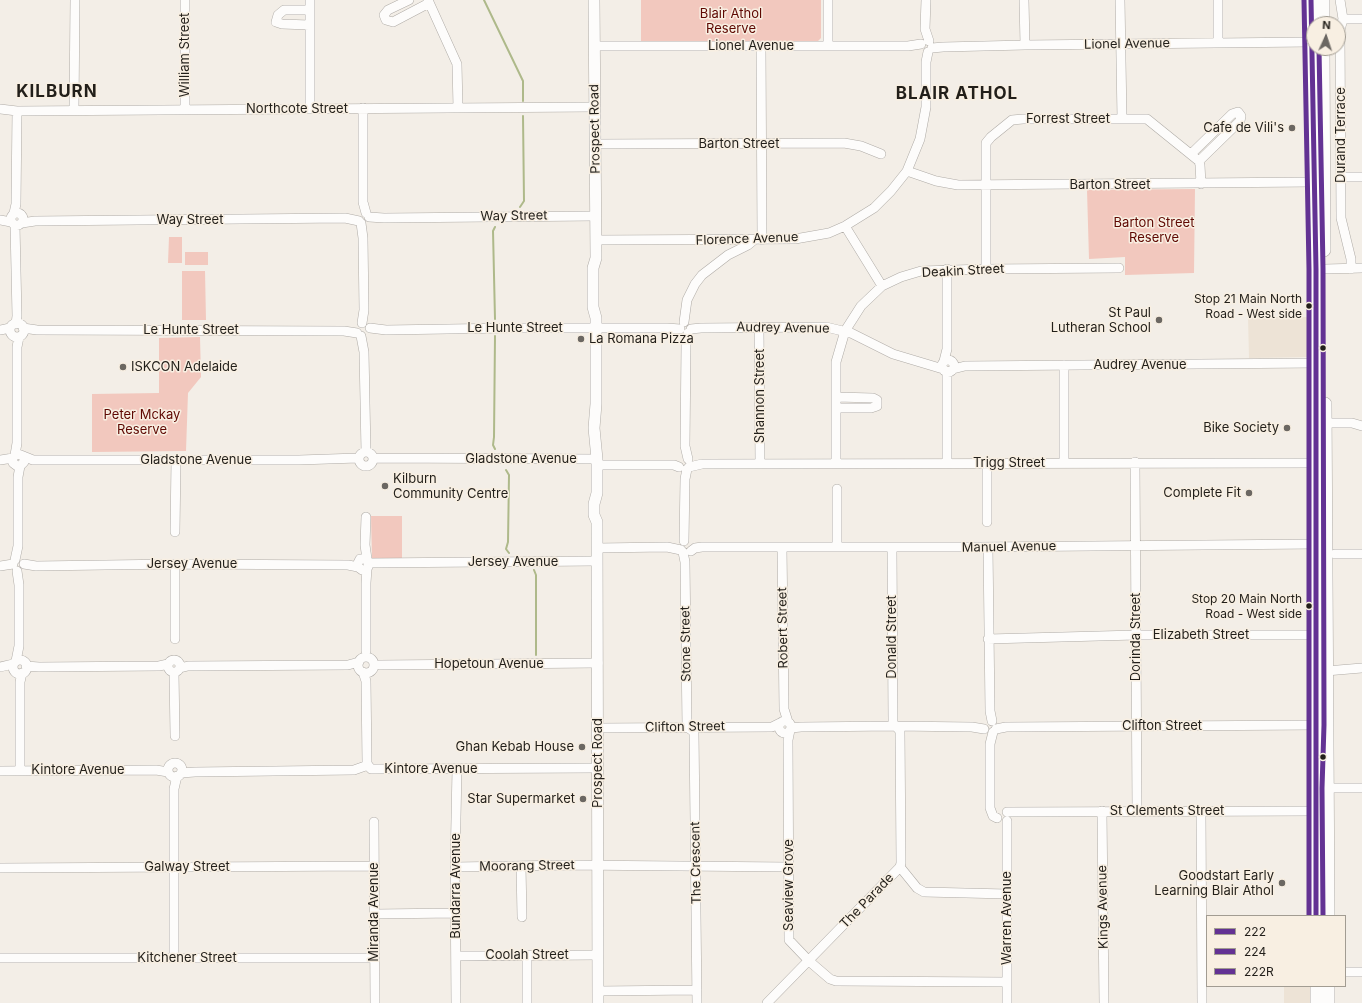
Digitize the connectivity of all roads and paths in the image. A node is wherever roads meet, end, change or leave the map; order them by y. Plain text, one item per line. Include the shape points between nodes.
1 (75, 0) edge
2 (185, 0) edge
3 (310, 0) edge
4 (409, 0) edge
5 (594, 0) edge
6 (828, 0) edge
7 (926, 0) edge
8 (1024, 0) edge
9 (1120, 0) edge
10 (1218, 0) edge
11 (1311, 0) edge
12 (1323, 0) edge
13 (1340, 0) edge
14 (429, 2) edge
15 (310, 10) junction
16 (1311, 16) edge
17 (1323, 16) edge
18 (1343, 16) edge
19 (1346, 19) edge
20 (1362, 19) edge
21 (309, 24) junction
22 (1306, 42) edge
23 (1218, 43) junction
24 (1120, 44) junction
25 (1025, 45) junction
26 (595, 46) junction
27 (762, 46) junction
28 (828, 46) junction
29 (926, 48) junction
30 (1311, 56) edge
31 (1323, 56) edge
32 (1340, 56) edge
33 (594, 107) junction
34 (310, 108) junction
35 (363, 108) junction
36 (458, 108) junction
37 (0, 109) edge
38 (185, 109) junction
39 (74, 110) junction
40 (17, 111) junction
41 (1122, 119) junction
42 (595, 144) junction
43 (762, 144) junction
44 (881, 154) dead end
45 (1191, 154) junction
46 (1199, 161) junction
47 (907, 171) junction
48 (1341, 177) junction
49 (1362, 177) edge
50 (1314, 182) junction
51 (1201, 184) junction
52 (985, 185) junction
53 (596, 216) junction
54 (17, 218) junction
55 (364, 218) junction
56 (0, 219) edge
57 (845, 226) junction
58 (596, 240) junction
59 (758, 240) junction
60 (986, 268) junction
61 (1119, 268) dead end
62 (1351, 268) junction
63 (1362, 268) edge
64 (947, 269) junction
65 (1320, 269) junction
66 (882, 286) junction
67 (596, 323) junction
68 (685, 327) junction
69 (759, 327) junction
70 (14, 329) edge
71 (364, 330) junction
72 (845, 331) junction
73 (1320, 363) junction
74 (1064, 365) junction
75 (948, 366) junction
76 (837, 397) junction
77 (837, 408) junction
78 (1320, 423) junction
79 (1362, 426) edge
80 (369, 455) junction
81 (1, 460) edge
82 (18, 460) junction
83 (176, 460) junction
84 (597, 462) junction
85 (1064, 462) junction
86 (1135, 462) junction
87 (1316, 462) junction
88 (947, 463) junction
89 (987, 463) junction
90 (684, 464) junction
91 (760, 464) junction
92 (836, 464) junction
93 (837, 489) dead end
94 (366, 517) dead end
95 (987, 522) dead end
96 (175, 532) dead end
97 (1135, 545) junction
98 (782, 547) junction
99 (837, 547) junction
100 (892, 547) junction
101 (988, 547) junction
102 (597, 548) junction
103 (686, 549) junction
104 (1326, 550) junction
105 (1362, 554) edge
106 (597, 561) junction
107 (175, 564) junction
108 (364, 564) junction
109 (15, 566) edge
110 (1136, 635) junction
111 (1317, 635) junction
112 (175, 639) dead end
113 (988, 639) junction
114 (598, 663) junction
115 (367, 665) junction
116 (1, 667) edge
117 (19, 667) junction
118 (174, 667) junction
119 (1362, 668) edge
120 (1326, 671) junction
121 (1322, 725) junction
122 (895, 726) junction
123 (1137, 726) junction
124 (688, 727) junction
125 (990, 727) junction
126 (598, 728) junction
127 (784, 728) junction
128 (175, 736) dead end
129 (368, 766) junction
130 (598, 768) junction
131 (457, 769) junction
132 (0, 771) edge
133 (20, 771) junction
134 (174, 772) junction
135 (1321, 788) junction
136 (1362, 788) edge
137 (1102, 811) junction
138 (1137, 811) junction
139 (1201, 811) junction
140 (1316, 811) junction
141 (1003, 817) junction
142 (374, 822) dead end
143 (598, 865) junction
144 (374, 866) junction
145 (521, 866) junction
146 (696, 866) junction
147 (455, 867) junction
148 (789, 867) junction
149 (900, 867) junction
150 (0, 868) edge
151 (175, 868) junction
152 (1007, 894) junction
153 (375, 914) junction
154 (456, 914) junction
155 (1316, 915) edge
156 (1328, 915) edge
157 (522, 916) dead end
158 (527, 955) junction
159 (598, 955) junction
160 (456, 956) junction
161 (0, 958) edge
162 (174, 958) junction
163 (374, 958) junction
164 (809, 961) junction
165 (1346, 972) edge
166 (1362, 972) edge
167 (1007, 982) junction
168 (1316, 987) edge
169 (1328, 987) edge
170 (697, 990) junction
171 (598, 991) junction
172 (375, 1003) edge
173 (456, 1003) edge
174 (527, 1003) edge
175 (598, 1003) edge
176 (697, 1003) edge
177 (767, 1003) edge
178 (1007, 1003) edge
179 (1104, 1003) edge
180 (1202, 1003) edge
181 (1317, 1003) edge
182 (1328, 1003) edge

1 - 39 street
2 - 38 street, William Street
3 - 15 street
4 - 14 street via 388,10 384,15 386,20 393,22
5 - 26 main road, Prospect Road
6 - 28 street
7 - 29 street, Florence Avenue
8 - 25 street
9 - 24 street
10 - 23 street
11 - 16 highway
12 - 17 highway
13 - 18 street, Durand Terrace
14 - 36 street via 457,64
15 - 21 street
15 - 21 street via 284,10 278,14 276,22
19 - 20 street
21 - 34 street
22 - 23 street, Lionel Avenue
23 - 24 street, Lionel Avenue
24 - 25 street, Lionel Avenue
24 - 41 street
25 - 29 street, Lionel Avenue
26 - 27 street, Lionel Avenue
26 - 33 main road, Prospect Road
27 - 28 street, Lionel Avenue
27 - 43 street
28 - 29 street, Lionel Avenue
29 - 47 street, Florence Avenue via 925,113 920,139
30 - 50 highway
31 - 65 highway
32 - 48 street, Durand Terrace
33 - 36 street, Northcote Street
33 - 42 main road, Prospect Road
34 - 35 street, Northcote Street
34 - 38 street, Northcote Street
35 - 36 street, Northcote Street
35 - 55 street
37 - 40 street, Northcote Street
38 - 39 street, Northcote Street
39 - 40 street, Northcote Street
40 - 54 street
41 - 45 street, Forrest Street via 1147,119
41 - 52 street, Forrest Street via 1012,120 986,143
42 - 43 street, Barton Street
42 - 53 main road, Prospect Road
43 - 44 street, Barton Street via 844,143
43 - 59 street
45 - 46 street, Forrest Street
45 - 46 street via 1232,114 1238,112 1241,116 1240,121
46 - 51 street
47 - 52 street, Barton Street via 951,184
47 - 57 street, Florence Avenue via 874,208
48 - 49 street
48 - 62 street, Durand Terrace via 1341,218
50 - 51 street, Barton Street
50 - 65 highway
51 - 52 street, Barton Street
52 - 60 street, Forrest Street
53 - 55 street, Way Street
53 - 58 main road, Prospect Road
54 - 55 street, Way Street via 35,221
54 - 56 street, Way Street
54 - 70 street
55 - 71 street
57 - 59 street, Florence Avenue via 829,233 795,239
57 - 66 street
58 - 59 street, Florence Avenue
58 - 67 main road, Prospect Road via 593,268 593,307
59 - 68 street, Stone Street via 728,255 702,275 687,300
60 - 61 street, Deakin Street
60 - 64 street, Deakin Street
62 - 63 street
62 - 65 street
64 - 66 street, Deakin Street via 921,271
64 - 75 street
65 - 73 highway
66 - 72 street, Deakin Street via 861,306
67 - 68 street, Audrey Avenue
67 - 71 street, Le Hunte Street
67 - 84 main road, Prospect Road via 594,428
68 - 69 street, Audrey Avenue
68 - 90 street, Stone Street
69 - 72 street, Audrey Avenue via 826,328
69 - 91 street, Shannon Street
70 - 71 street, Le Hunte Street
70 - 82 street via 17,347
71 - 80 street
72 - 75 street, Audrey Avenue via 893,354 931,366
72 - 76 street, Deakin Street via 836,362
73 - 74 street, Audrey Avenue
73 - 78 highway
74 - 75 street, Audrey Avenue
74 - 85 street
75 - 88 street
76 - 77 street, Deakin Street
76 - 77 street via 877,400 877,406 872,408
77 - 92 street, Deakin Street
78 - 79 street via 1352,423
78 - 87 highway
78 - 104 highway
80 - 83 street, Gladstone Avenue via 371,463 365,466 358,458
80 - 84 street, Gladstone Avenue
81 - 82 street, Gladstone Avenue
82 - 83 street, Gladstone Avenue
82 - 109 street via 18,546
83 - 96 street
84 - 90 street, Trigg Street
84 - 102 main road, Prospect Road via 597,494 594,504
85 - 86 street, Trigg Street
85 - 89 street, Trigg Street
86 - 87 street, Trigg Street
86 - 97 street, Dorinda Street
87 - 104 highway
88 - 89 street, Trigg Street
88 - 92 street, Trigg Street
89 - 95 street
90 - 91 street, Trigg Street
90 - 103 street, Stone Street
91 - 92 street, Trigg Street
93 - 99 street
94 - 108 street
97 - 101 street, Manuel Avenue
97 - 104 street, Manuel Avenue
97 - 110 street, Dorinda Street
98 - 99 street, Manuel Avenue
98 - 103 street, Manuel Avenue
98 - 127 street, Robert Street
99 - 100 street, Manuel Avenue
100 - 101 street, Manuel Avenue
100 - 122 street, Donald Street
101 - 113 street
102 - 103 street, Manuel Avenue
102 - 106 main road, Prospect Road
103 - 124 street, Stone Street
104 - 105 street, Manuel Avenue
104 - 111 highway
104 - 120 highway
106 - 108 street, Jersey Avenue
106 - 114 main road, Prospect Road
107 - 108 street, Jersey Avenue
107 - 109 street, Jersey Avenue
107 - 112 street
108 - 115 street
109 - 117 street via 19,585
110 - 111 street, Elizabeth Street
110 - 113 street, Elizabeth Street
110 - 123 street, Dorinda Street
111 - 121 highway
113 - 125 street
114 - 115 street, Hopetoun Avenue
114 - 126 main road, Prospect Road
115 - 118 street, Hopetoun Avenue
115 - 129 street
116 - 117 street, Hopetoun Avenue
117 - 118 street, Hopetoun Avenue
117 - 133 street
118 - 128 street
119 - 120 street
120 - 121 highway
121 - 123 street, Clifton Street
121 - 135 highway
122 - 125 street, Clifton Street
122 - 127 street, Clifton Street
122 - 149 street, The Parade via 900,731
123 - 125 street, Clifton Street
123 - 138 street, Dorinda Street
124 - 126 street, Clifton Street
124 - 127 street, Clifton Street
124 - 146 street, The Crescent via 694,732
125 - 141 street via 990,804
126 - 130 main road, Prospect Road
127 - 148 street, Seaview Grove
129 - 131 street, Kintore Avenue via 374,769
129 - 134 street, Kintore Avenue via 354,770
130 - 131 street, Kintore Avenue
130 - 143 main road, Prospect Road
131 - 147 street, Bundarra Avenue
132 - 133 street, Kintore Avenue
133 - 134 street, Kintore Avenue
134 - 151 street
135 - 136 street
135 - 140 highway
135 - 156 highway
137 - 138 street, St Clements Street
137 - 141 street, St Clements Street via 1018,812
137 - 179 street, Kings Avenue
138 - 139 street, St Clements Street
139 - 140 street, St Clements Street
139 - 180 street
140 - 155 highway
141 - 152 street, Warren Avenue via 1006,832
142 - 144 street, Miranda Avenue
143 - 145 street, Moorang Street
143 - 146 street, Moorang Street
143 - 159 main road, Prospect Road
144 - 151 street, Galway Street
144 - 153 street, Miranda Avenue
145 - 147 street, Moorang Street
145 - 157 street
146 - 148 street, Moorang Street
146 - 170 street, The Crescent
147 - 154 street, Bundarra Avenue
148 - 164 street, Seaview Grove via 789,940
149 - 152 street via 917,888 924,892
149 - 164 street, The Parade
150 - 151 street, Galway Street
151 - 162 street
152 - 167 street, Warren Avenue
153 - 154 street
153 - 163 street, Miranda Avenue
154 - 160 street, Bundarra Avenue
158 - 159 street, Coolah Street
158 - 160 street, Coolah Street
158 - 174 street
159 - 171 main road, Prospect Road
160 - 173 street, Bundarra Avenue
161 - 162 street, Kitchener Street
162 - 163 street, Kitchener Street
163 - 172 street, Miranda Avenue
164 - 167 street, Seaview Grove via 836,981
164 - 177 street, The Parade
165 - 166 street
167 - 178 street, Warren Avenue
168 - 181 highway
169 - 182 highway
170 - 171 street
170 - 176 street, The Crescent
171 - 175 main road, Prospect Road

